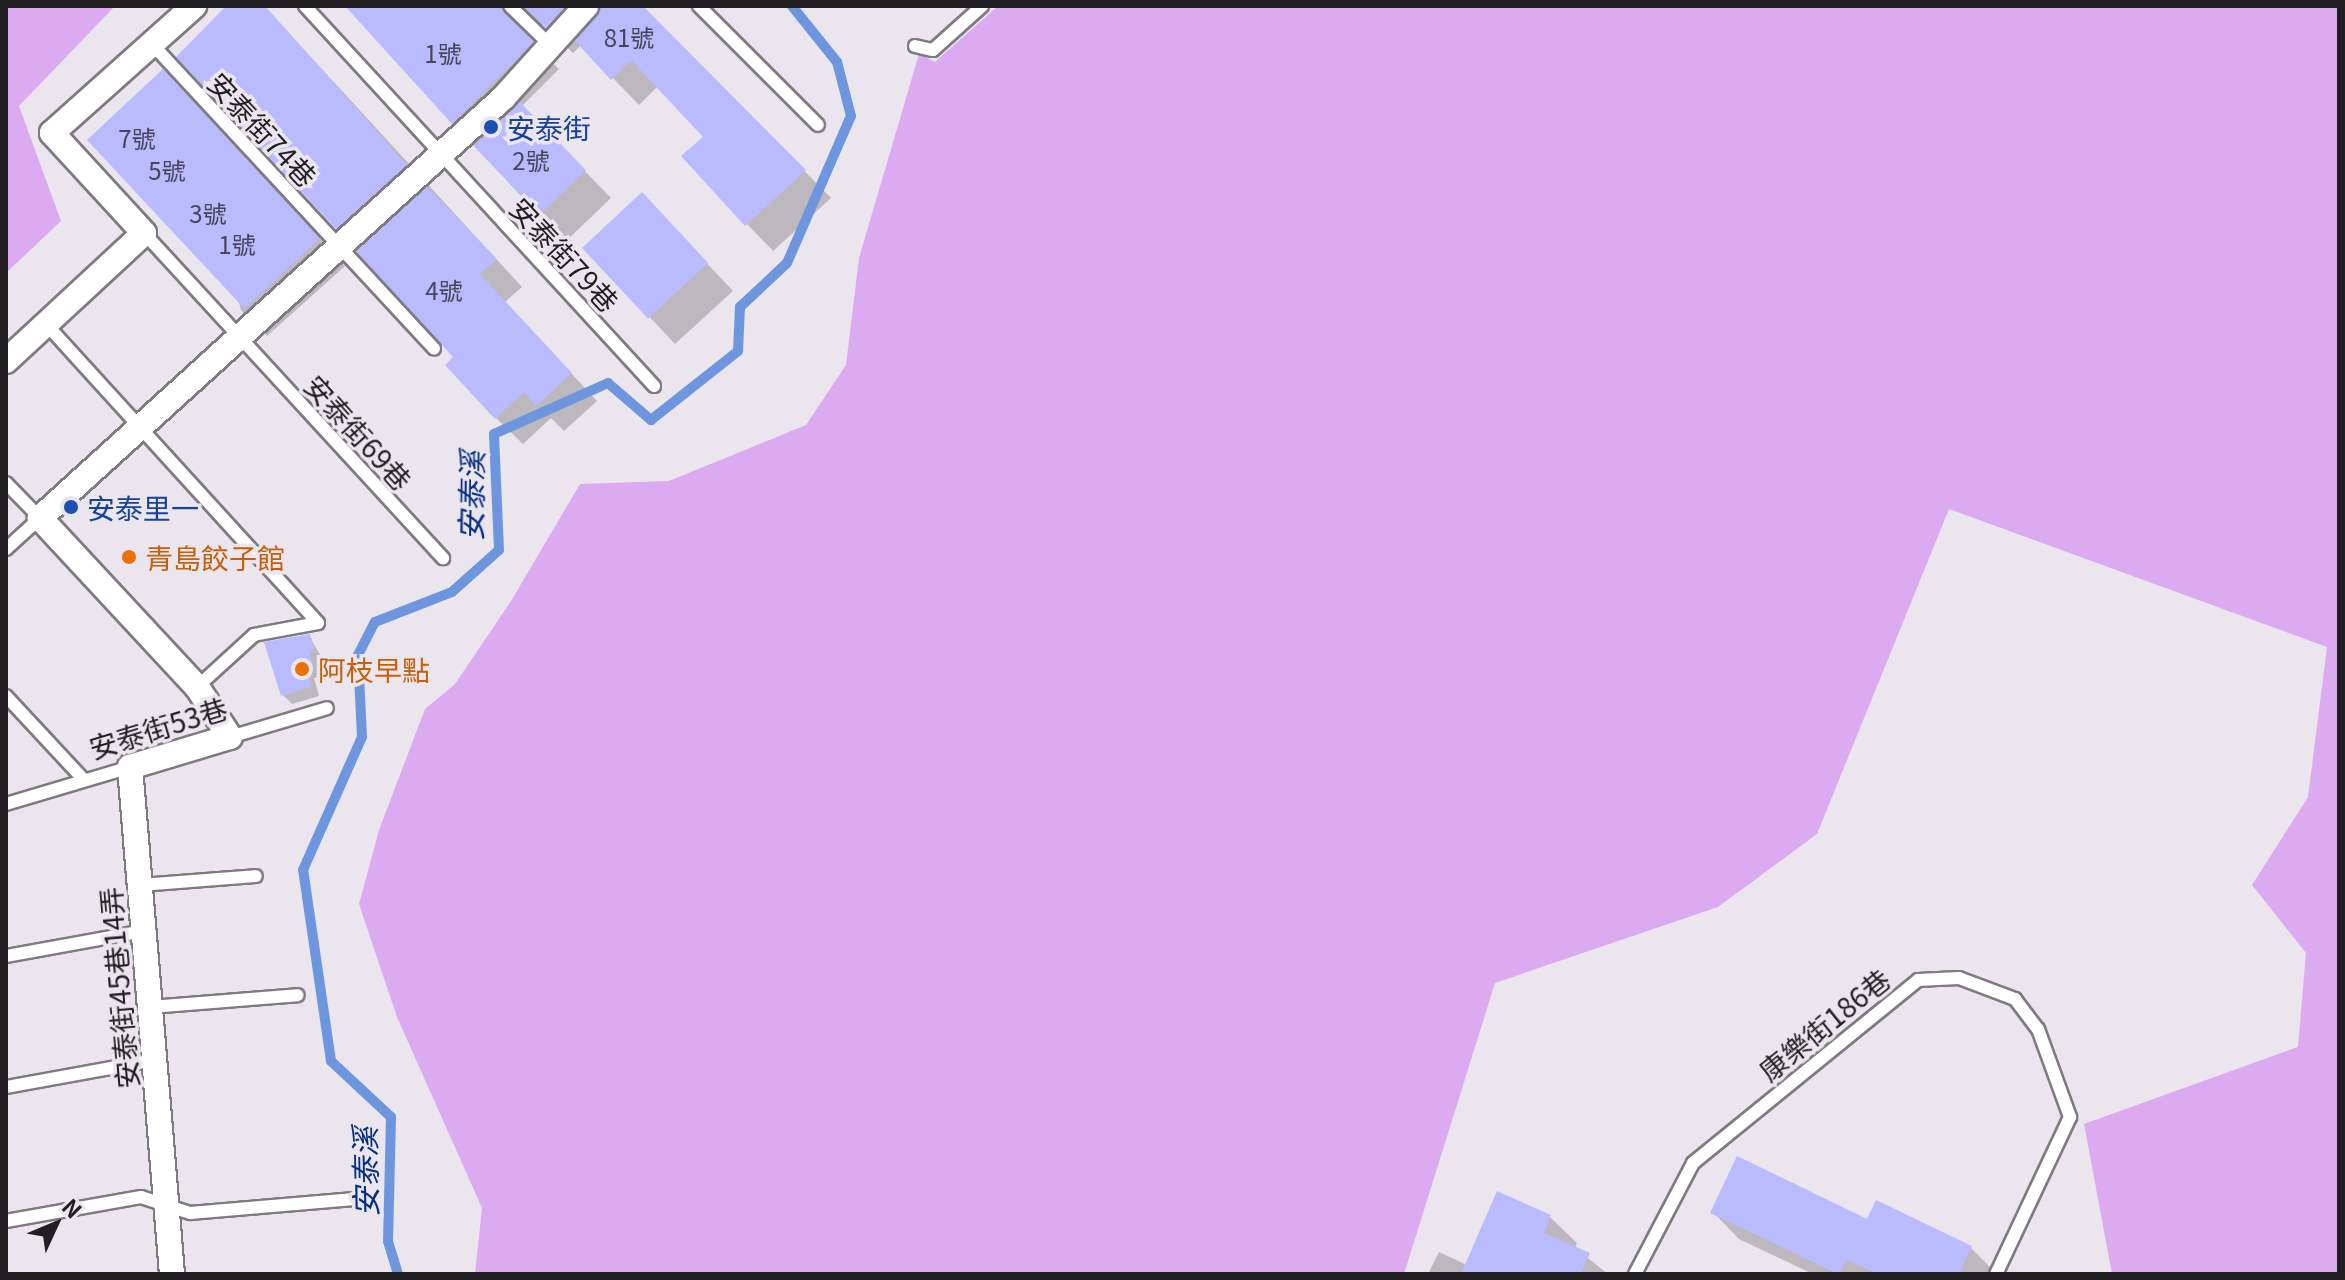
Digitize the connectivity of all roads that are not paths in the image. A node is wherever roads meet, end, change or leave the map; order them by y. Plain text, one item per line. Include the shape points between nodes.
1 (194, 6) edge
2 (305, 6) edge
3 (510, 6) edge
4 (586, 6) edge
5 (699, 6) edge
6 (982, 6) edge
7 (548, 43) junction
8 (152, 44) junction
9 (915, 46) dead end
10 (818, 125) dead end
11 (442, 154) junction
12 (144, 233) junction
13 (340, 246) junction
14 (46, 324) junction
15 (240, 337) junction
16 (434, 349) dead end
17 (6, 361) edge
18 (654, 386) dead end
19 (140, 427) junction
20 (6, 483) edge
21 (40, 518) junction
22 (6, 549) edge
23 (443, 558) dead end
24 (197, 687) junction
25 (6, 696) edge
26 (327, 708) dead end
27 (230, 737) junction
28 (130, 767) junction
29 (84, 780) junction
30 (6, 804) edge
31 (256, 876) dead end
32 (140, 885) junction
33 (143, 931) junction
34 (6, 956) edge
35 (298, 995) dead end
36 (150, 1007) junction
37 (154, 1060) junction
38 (6, 1087) edge
39 (354, 1199) dead end
40 (166, 1205) junction
41 (6, 1221) edge
42 (172, 1274) edge
43 (1635, 1274) edge
44 (1996, 1274) edge

1 - 8 street
2 - 11 lane, 安泰街79巷
3 - 7 lane
4 - 7 street
5 - 10 lane
6 - 9 lane via 933,50
7 - 11 street via 503,98
8 - 12 street via 52,133
8 - 13 lane, 安泰街74巷
11 - 13 street
11 - 18 lane, 安泰街79巷
12 - 14 street
12 - 15 lane, 安泰街69巷
13 - 15 street
13 - 16 lane, 安泰街74巷
14 - 17 street
14 - 19 lane
15 - 19 street
15 - 23 lane, 安泰街69巷
19 - 21 street
19 - 24 lane via 318,623 254,635
20 - 21 lane
21 - 22 lane
21 - 24 street
24 - 27 street
25 - 29 lane
26 - 27 lane, 安泰街53巷
27 - 28 street, 安泰街53巷
28 - 29 lane, 安泰街53巷
28 - 32 street, 安泰街45巷14弄
29 - 30 lane, 安泰街53巷
31 - 32 lane
32 - 33 street, 安泰街45巷14弄
33 - 34 lane
33 - 36 street, 安泰街45巷14弄
35 - 36 lane
36 - 37 street, 安泰街45巷14弄
37 - 38 lane
37 - 40 street, 安泰街45巷14弄
39 - 40 lane via 190,1213
40 - 41 lane via 141,1197
40 - 42 street, 安泰街45巷14弄
43 - 44 lane, 康樂街186巷 via 1693,1163 1918,980 1959,978 2015,999 2038,1029 2070,1117

